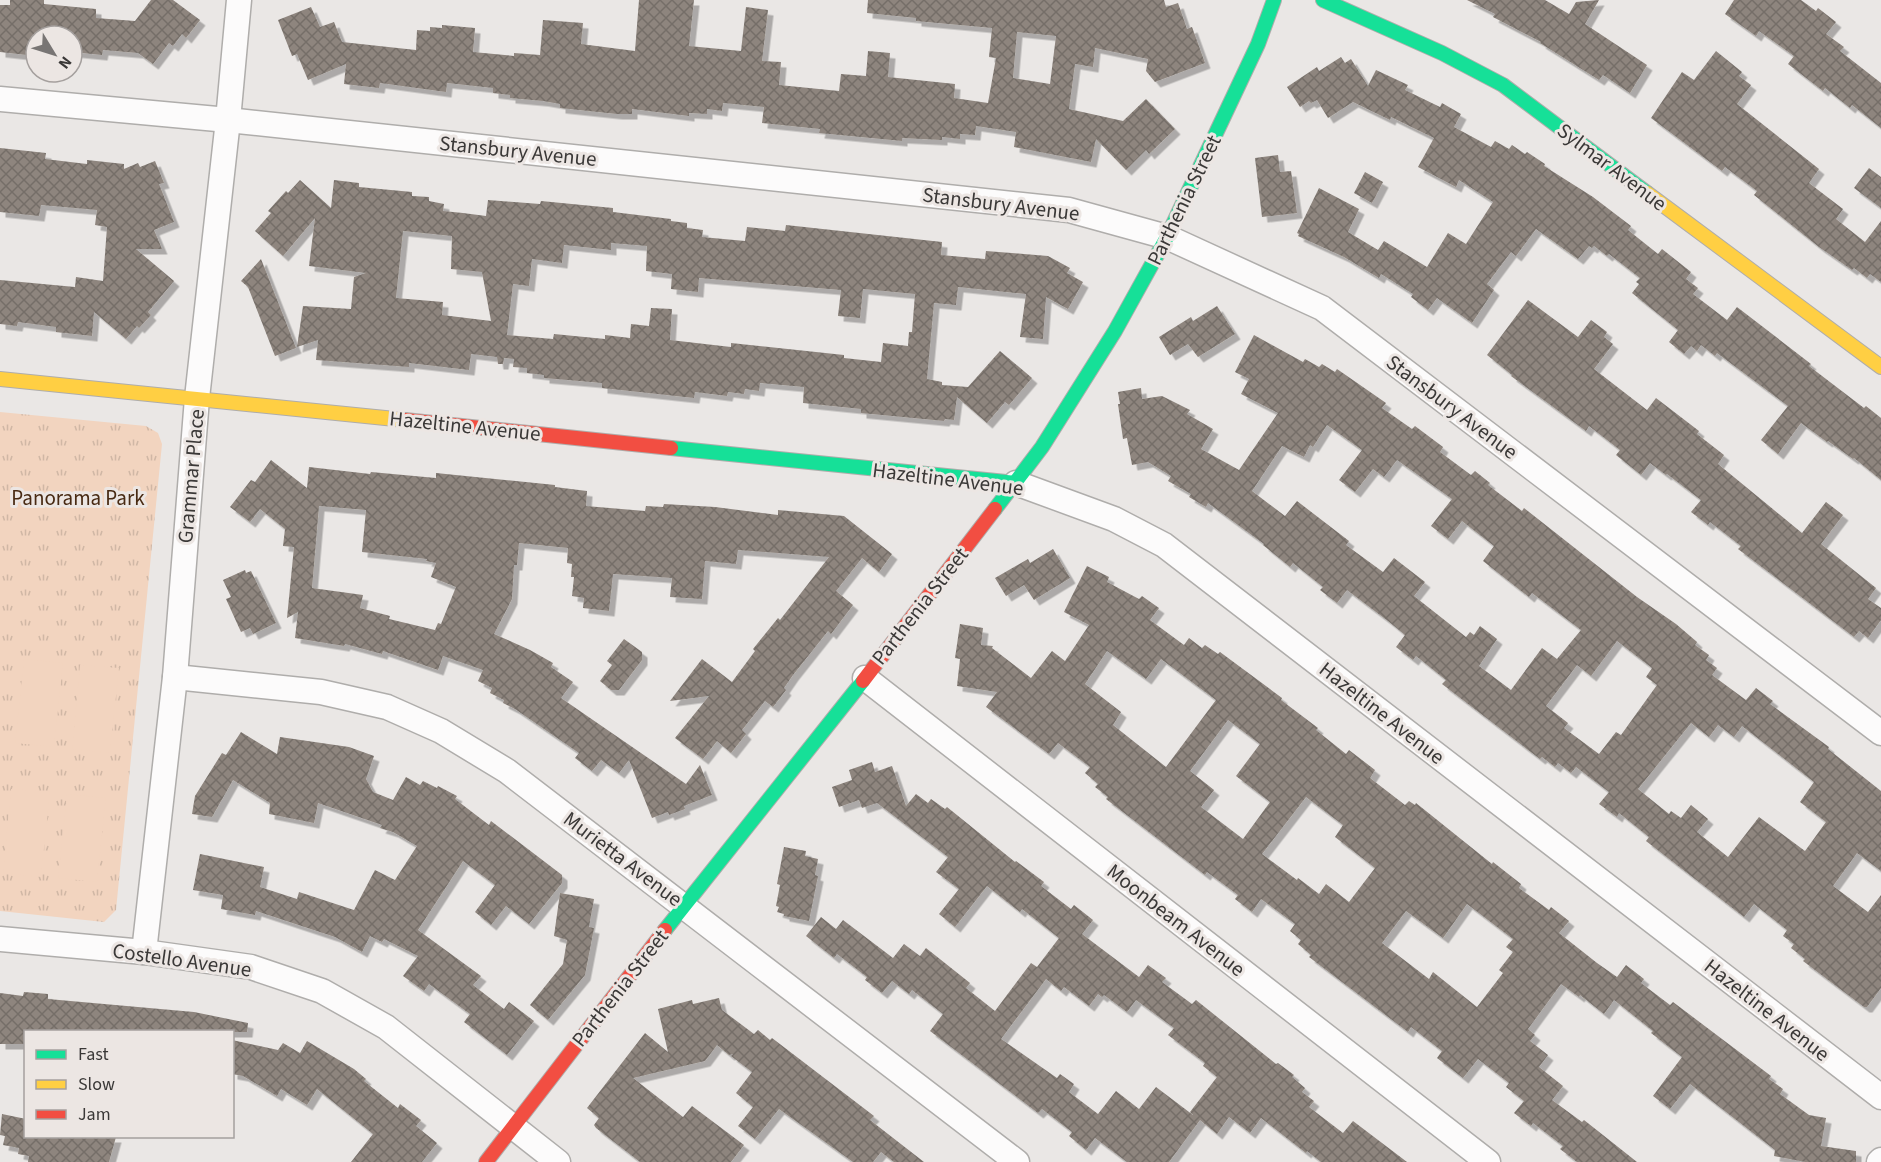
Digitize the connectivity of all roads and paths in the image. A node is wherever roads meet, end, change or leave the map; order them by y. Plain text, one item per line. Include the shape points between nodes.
1 (238, 0) edge
2 (1274, 0) edge
3 (1323, 0) edge
4 (0, 99) edge
5 (228, 120) junction
6 (1167, 237) junction
7 (1881, 368) edge
8 (0, 379) edge
9 (197, 398) junction
10 (1016, 483) junction
11 (175, 677) junction
12 (865, 678) junction
13 (1881, 733) edge
14 (684, 905) junction
15 (0, 939) edge
16 (144, 952) junction
17 (1881, 1097) edge
18 (513, 1127) junction
19 (486, 1162) edge
20 (558, 1162) edge
21 (1017, 1162) edge
22 (1488, 1162) edge

1 - 5 street, Grammar Place
2 - 6 street, Parthenia Street via 1258,44
3 - 7 street, Sylmar Avenue via 1503,85
4 - 5 street, Stansbury Avenue
5 - 6 street, Stansbury Avenue via 1069,210
5 - 9 street, Grammar Place
6 - 10 street, Parthenia Street via 1115,331
6 - 13 street, Stansbury Avenue via 1322,308
8 - 9 street, Hazeltine Avenue
9 - 10 street, Hazeltine Avenue
9 - 11 street, Grammar Place
10 - 12 street, Parthenia Street
10 - 17 street, Hazeltine Avenue via 1113,519 1164,545
11 - 14 street, Murietta Avenue via 321,692 387,706 441,731 507,771
11 - 16 street, Grammar Place
12 - 14 street, Parthenia Street
12 - 22 street, Moonbeam Avenue
14 - 18 street, Parthenia Street
14 - 21 street, Murietta Avenue
15 - 16 street, Costello Avenue
16 - 18 street, Costello Avenue via 251,967 322,991 386,1028
18 - 19 street, Parthenia Street
18 - 20 street, Costello Avenue

